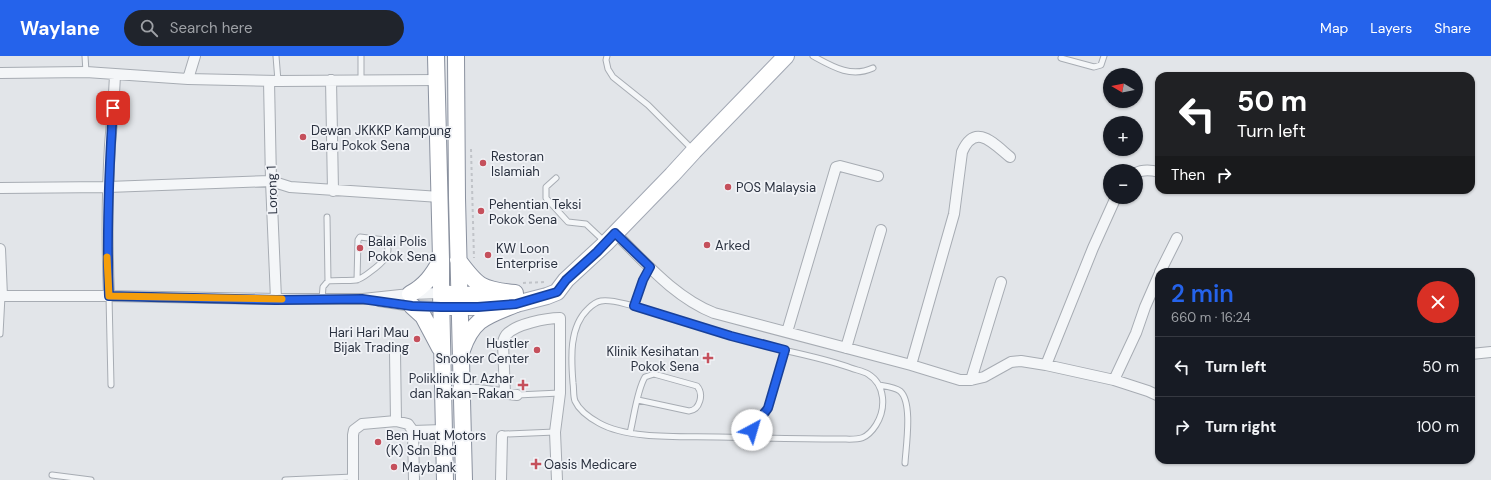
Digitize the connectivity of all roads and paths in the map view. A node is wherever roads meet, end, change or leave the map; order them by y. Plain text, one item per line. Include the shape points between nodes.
1 (85, 56) edge
2 (195, 56) edge
3 (276, 56) edge
4 (361, 56) edge
5 (436, 56) edge
6 (456, 56) edge
7 (607, 56) edge
8 (786, 56) edge
9 (813, 56) edge
10 (1104, 56) edge
11 (1062, 58) dead end
12 (873, 68) dead end
13 (86, 72) junction
14 (0, 73) edge
15 (115, 75) junction
16 (188, 79) junction
17 (331, 80) junction
18 (361, 80) junction
19 (438, 80) junction
20 (274, 81) junction
21 (471, 142) dead end
22 (694, 150) junction
23 (1010, 157) dead end
24 (1143, 171) edge
25 (1155, 171) edge
26 (878, 176) dead end
27 (556, 178) dead end
28 (271, 181) junction
29 (108, 187) junction
30 (0, 188) edge
31 (333, 191) junction
32 (440, 197) junction
33 (1113, 204) edge
34 (327, 217) dead end
35 (881, 230) dead end
36 (611, 238) junction
37 (1177, 238) dead end
38 (0, 249) edge
39 (441, 259) junction
40 (466, 260) junction
41 (650, 267) junction
42 (1162, 268) edge
43 (357, 280) junction
44 (566, 280) junction
45 (328, 281) junction
46 (1001, 282) dead end
47 (1155, 284) edge
48 (517, 294) junction
49 (1, 296) edge
50 (109, 296) junction
51 (322, 299) junction
52 (276, 300) junction
53 (411, 300) junction
54 (441, 300) junction
55 (460, 301) junction
56 (634, 306) junction
57 (787, 332) junction
58 (0, 334) edge
59 (846, 348) junction
60 (785, 350) junction
61 (395, 352) dead end
62 (461, 352) junction
63 (1491, 352) edge
64 (442, 354) junction
65 (1475, 354) edge
66 (911, 365) junction
67 (1046, 365) junction
68 (972, 380) junction
69 (1114, 380) junction
70 (111, 385) dead end
71 (879, 385) junction
72 (462, 390) junction
73 (505, 393) junction
74 (560, 393) junction
75 (1155, 394) edge
76 (517, 395) joint
77 (638, 400) junction
78 (396, 421) junction
79 (443, 430) junction
80 (413, 431) junction
81 (555, 432) junction
82 (630, 433) junction
83 (502, 436) joint
84 (750, 438) junction
85 (905, 463) dead end
86 (52, 475) dead end
87 (353, 479) edge
88 (91, 480) edge
89 (285, 480) edge
90 (414, 480) edge
91 (444, 480) edge
92 (464, 480) edge
93 (500, 480) edge
94 (557, 480) edge

1 - 13 lane
2 - 16 street
3 - 20 lane
4 - 18 lane
5 - 19 main road
6 - 40 main road
7 - 22 lane via 608,69 614,77 648,105
8 - 22 main road
9 - 12 lane via 854,73
10 - 11 lane via 1101,65 1094,67
13 - 14 street
13 - 15 street
15 - 16 street
15 - 29 street
16 - 20 street
17 - 18 street
17 - 20 street
17 - 31 street
18 - 19 street
19 - 32 main road
20 - 28 street, Lorong 1
21 - 40 path
22 - 36 main road
23 - 66 street via 985,137 976,136 966,143 962,152 954,214
24 - 25 street
26 - 57 street via 836,167
27 - 36 lane via 546,187 546,198 568,222 586,224
28 - 29 street
28 - 31 street via 290,187
28 - 52 street, Lorong 1
29 - 30 street
29 - 50 street
31 - 32 street
32 - 39 main road
33 - 67 street
34 - 45 lane
35 - 59 street
36 - 41 street
36 - 44 main road
37 - 42 street
38 - 49 street
39 - 53 main road via 436,271
39 - 54 main road
40 - 48 main road via 477,284 500,292
40 - 55 main road
41 - 56 lane
41 - 57 street via 701,308
43 - 43 lane via 386,259 388,244 385,240 360,237
43 - 45 lane
44 - 48 path
44 - 48 main road via 557,292
45 - 51 lane via 323,287
46 - 68 street
47 - 69 street
48 - 55 main road
48 - 62 main road via 482,318 469,333
49 - 50 street
49 - 58 lane
50 - 52 street
50 - 70 lane
51 - 52 street
51 - 53 street
53 - 54 street
53 - 54 street
53 - 64 main road via 427,322
54 - 55 main road
54 - 64 main road
55 - 62 main road
56 - 60 lane
56 - 82 lane via 609,301 600,301 592,305 583,313 576,328 572,354 574,400 578,407 599,423
57 - 59 street
59 - 66 street
60 - 71 lane via 867,373
60 - 84 lane via 768,408 764,416 754,424
61 - 78 street
62 - 72 main road
63 - 65 street
64 - 79 main road
66 - 68 street via 960,380
67 - 68 street via 1011,362 984,377
67 - 69 street
69 - 75 street
71 - 84 lane via 883,408 879,420 867,437
71 - 85 lane via 899,390 905,397
72 - 73 street
72 - 92 main road
73 - 74 street via 503,349 507,333 542,319 560,318
73 - 76 street
74 - 76 lane
74 - 81 street
77 - 77 lane via 645,376 654,374 697,386 701,394 694,411
77 - 82 lane
78 - 80 street via 408,424
78 - 87 street via 362,424 354,430
79 - 80 street
79 - 91 main road
80 - 90 street
81 - 83 lane
81 - 94 street
82 - 84 lane
83 - 93 street
86 - 88 lane
87 - 89 lane

